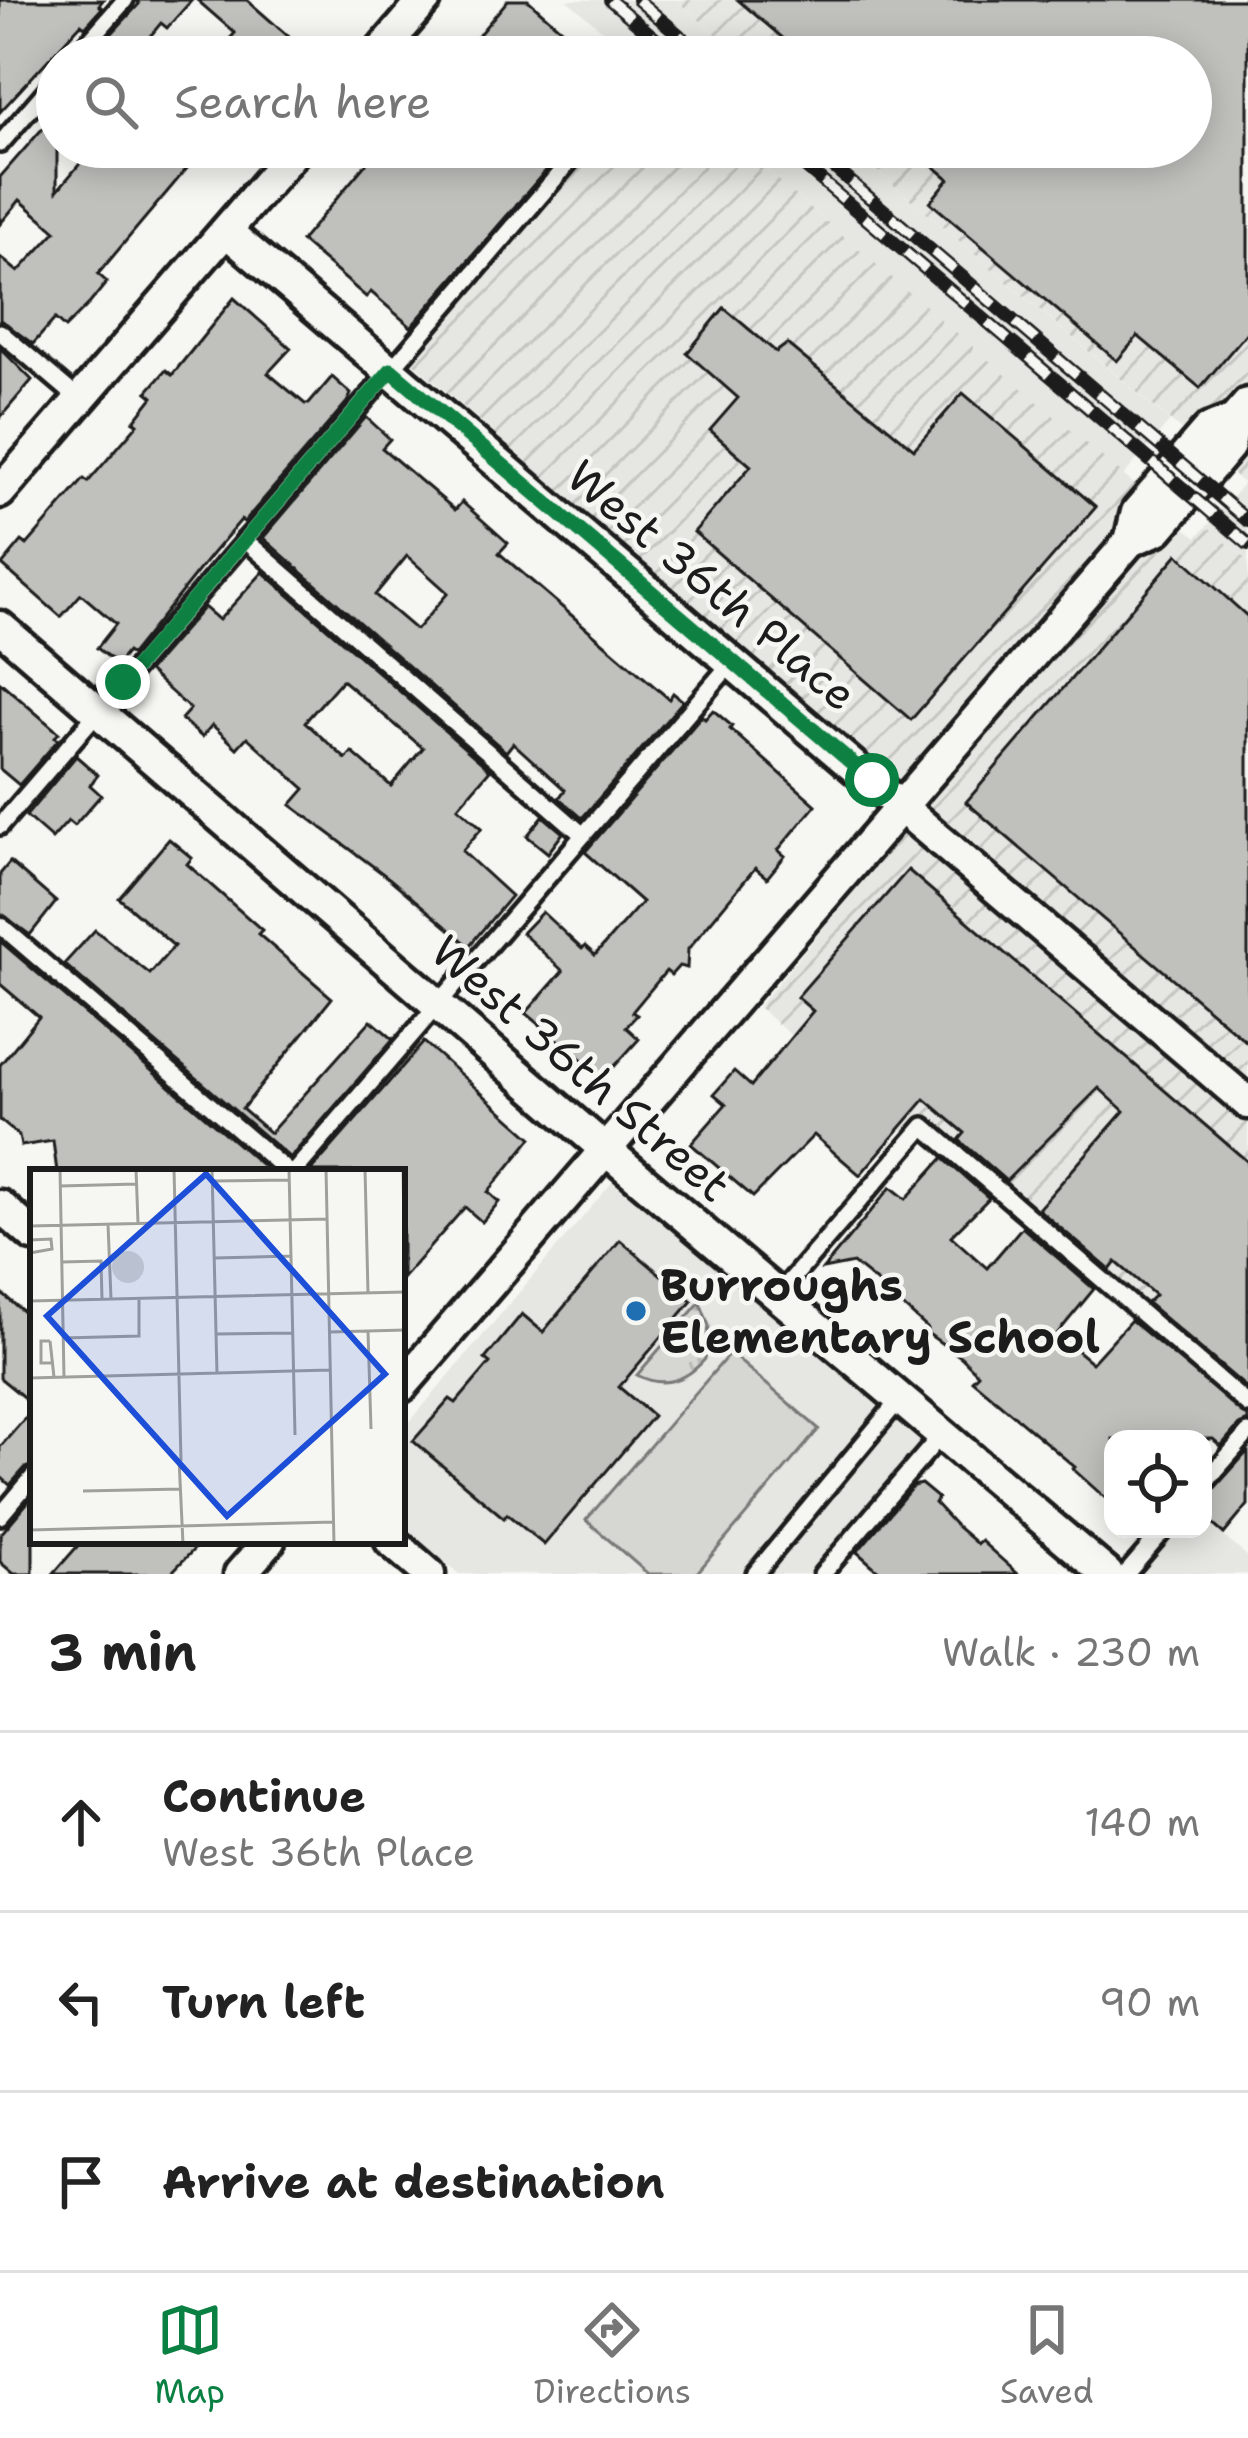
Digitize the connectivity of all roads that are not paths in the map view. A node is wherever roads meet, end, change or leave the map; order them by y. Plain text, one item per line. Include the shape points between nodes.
1 (125, 0) edge
2 (425, 0) edge
3 (94, 36) edge
4 (394, 36) edge
5 (36, 102) edge
6 (0, 144) edge
7 (280, 168) edge
8 (564, 168) edge
9 (226, 231) junction
10 (0, 332) edge
11 (391, 370) junction
12 (80, 400) junction
13 (1241, 412) edge
14 (0, 492) edge
15 (245, 540) junction
16 (0, 627) edge
17 (732, 662) junction
18 (98, 712) junction
19 (902, 806) junction
20 (0, 826) edge
21 (584, 835) junction
22 (0, 925) edge
23 (437, 1004) junction
24 (1248, 1103) edge
25 (606, 1150) junction
26 (287, 1169) edge
27 (294, 1169) edge
28 (0, 1206) edge
29 (30, 1231) edge
30 (778, 1295) junction
31 (405, 1383) edge
32 (900, 1399) junction
33 (1248, 1405) edge
34 (1248, 1432) edge
35 (942, 1434) junction
36 (1212, 1474) edge
37 (30, 1480) edge
38 (0, 1515) edge
39 (1157, 1538) edge
40 (266, 1544) edge
41 (394, 1544) edge
42 (241, 1574) edge
43 (429, 1574) edge
44 (755, 1574) edge
45 (822, 1574) edge
46 (1108, 1574) edge
47 (1126, 1574) edge

1 - 3 lane
2 - 4 street
5 - 6 lane
7 - 9 street
8 - 11 lane
9 - 11 street, West 36th Place
9 - 12 street
10 - 12 lane
11 - 15 lane
11 - 17 street, West 36th Place
12 - 14 street
13 - 19 street via 1229,446 1158,529 1130,541
15 - 18 lane
15 - 21 lane
16 - 18 street, West 36th Street
17 - 19 street, West 36th Place
17 - 21 lane
18 - 20 lane
18 - 23 street, West 36th Street
19 - 24 street, West 36th Place
19 - 25 street
21 - 23 lane
22 - 26 lane
23 - 25 street, West 36th Street
23 - 27 lane
25 - 30 street, West 36th Street
25 - 31 street
28 - 29 street
30 - 32 street, West 36th Street
30 - 33 lane via 924,1126
32 - 35 street, West 36th Street
32 - 44 lane
34 - 36 lane
35 - 45 lane
35 - 46 street, West 36th Street
37 - 38 lane
39 - 47 lane
40 - 42 street
41 - 43 street

